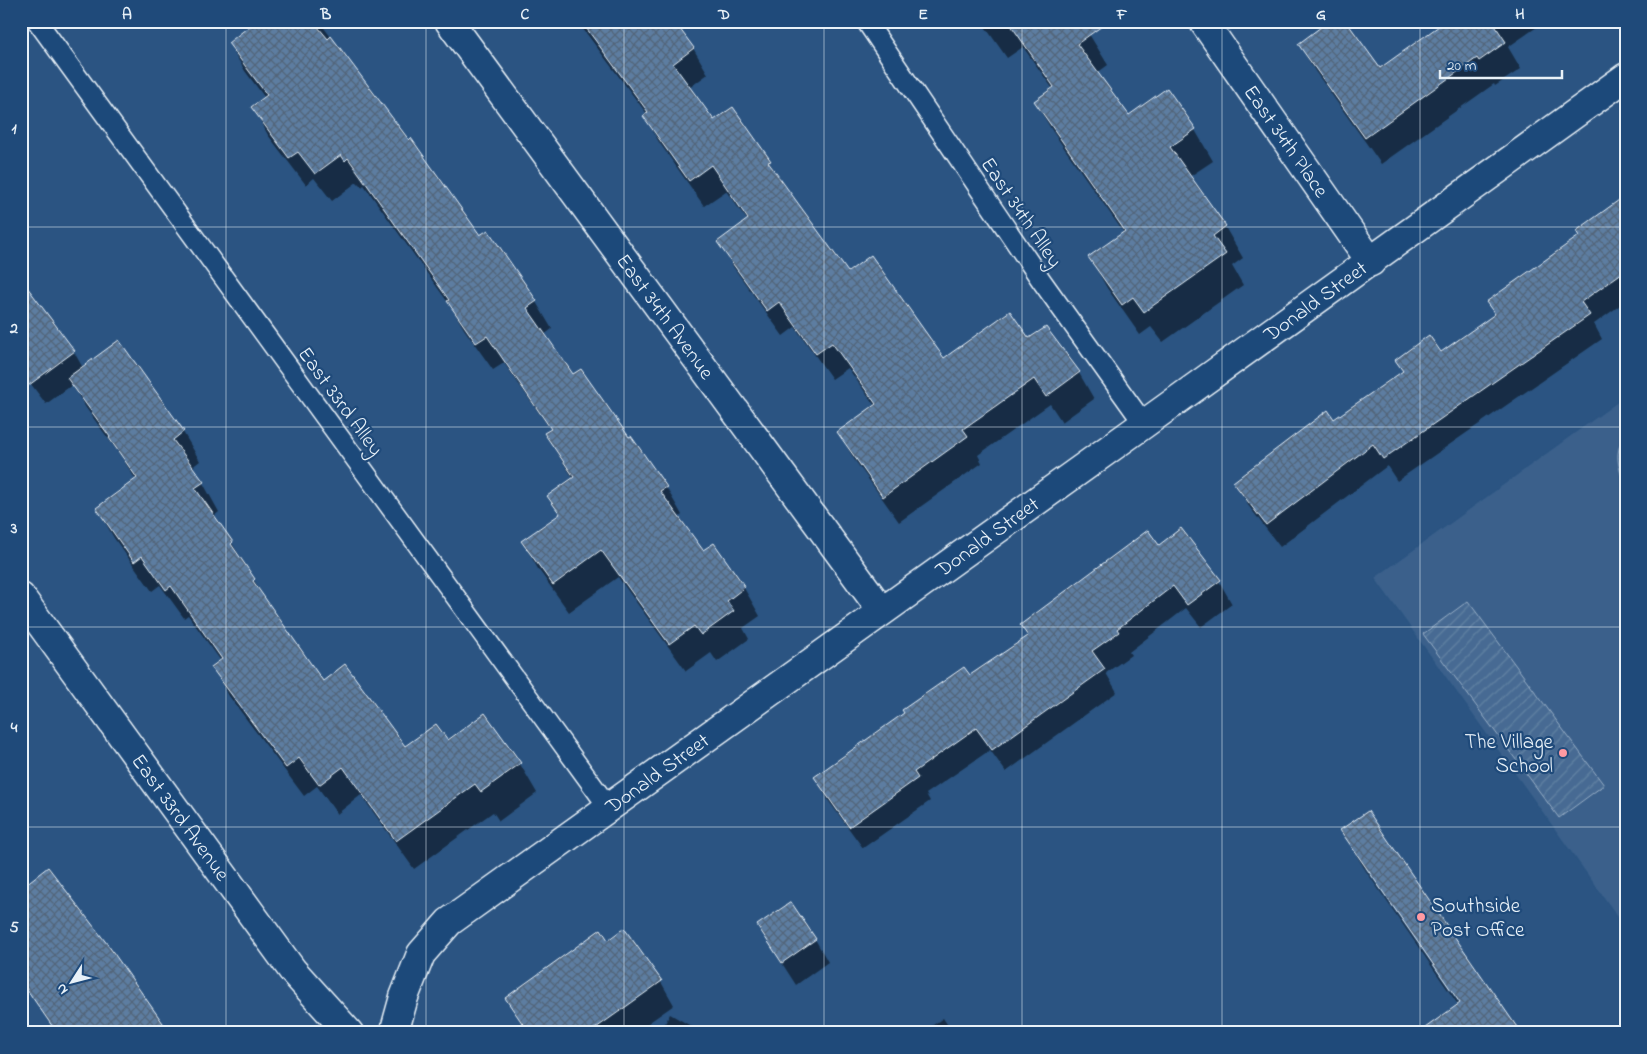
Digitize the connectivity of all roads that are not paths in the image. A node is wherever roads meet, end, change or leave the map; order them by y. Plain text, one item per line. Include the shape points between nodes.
1 (37, 21) edge
2 (448, 21) edge
3 (866, 21) edge
4 (1203, 21) edge
5 (1626, 77) edge
6 (1371, 262) junction
7 (1144, 424) junction
8 (21, 597) edge
9 (882, 611) junction
10 (609, 808) junction
11 (349, 1033) edge
12 (394, 1033) edge

1 - 10 lane, East 33rd Alley
2 - 9 street, East 34th Avenue
3 - 7 lane, East 34th Alley via 1040,280
4 - 6 street, East 34th Place
5 - 6 street, Donald Street
6 - 7 street, Donald Street
7 - 9 street, Donald Street
8 - 11 street, East 33rd Avenue via 293,971
9 - 10 street, Donald Street
10 - 12 street, Donald Street via 449,922 421,954

